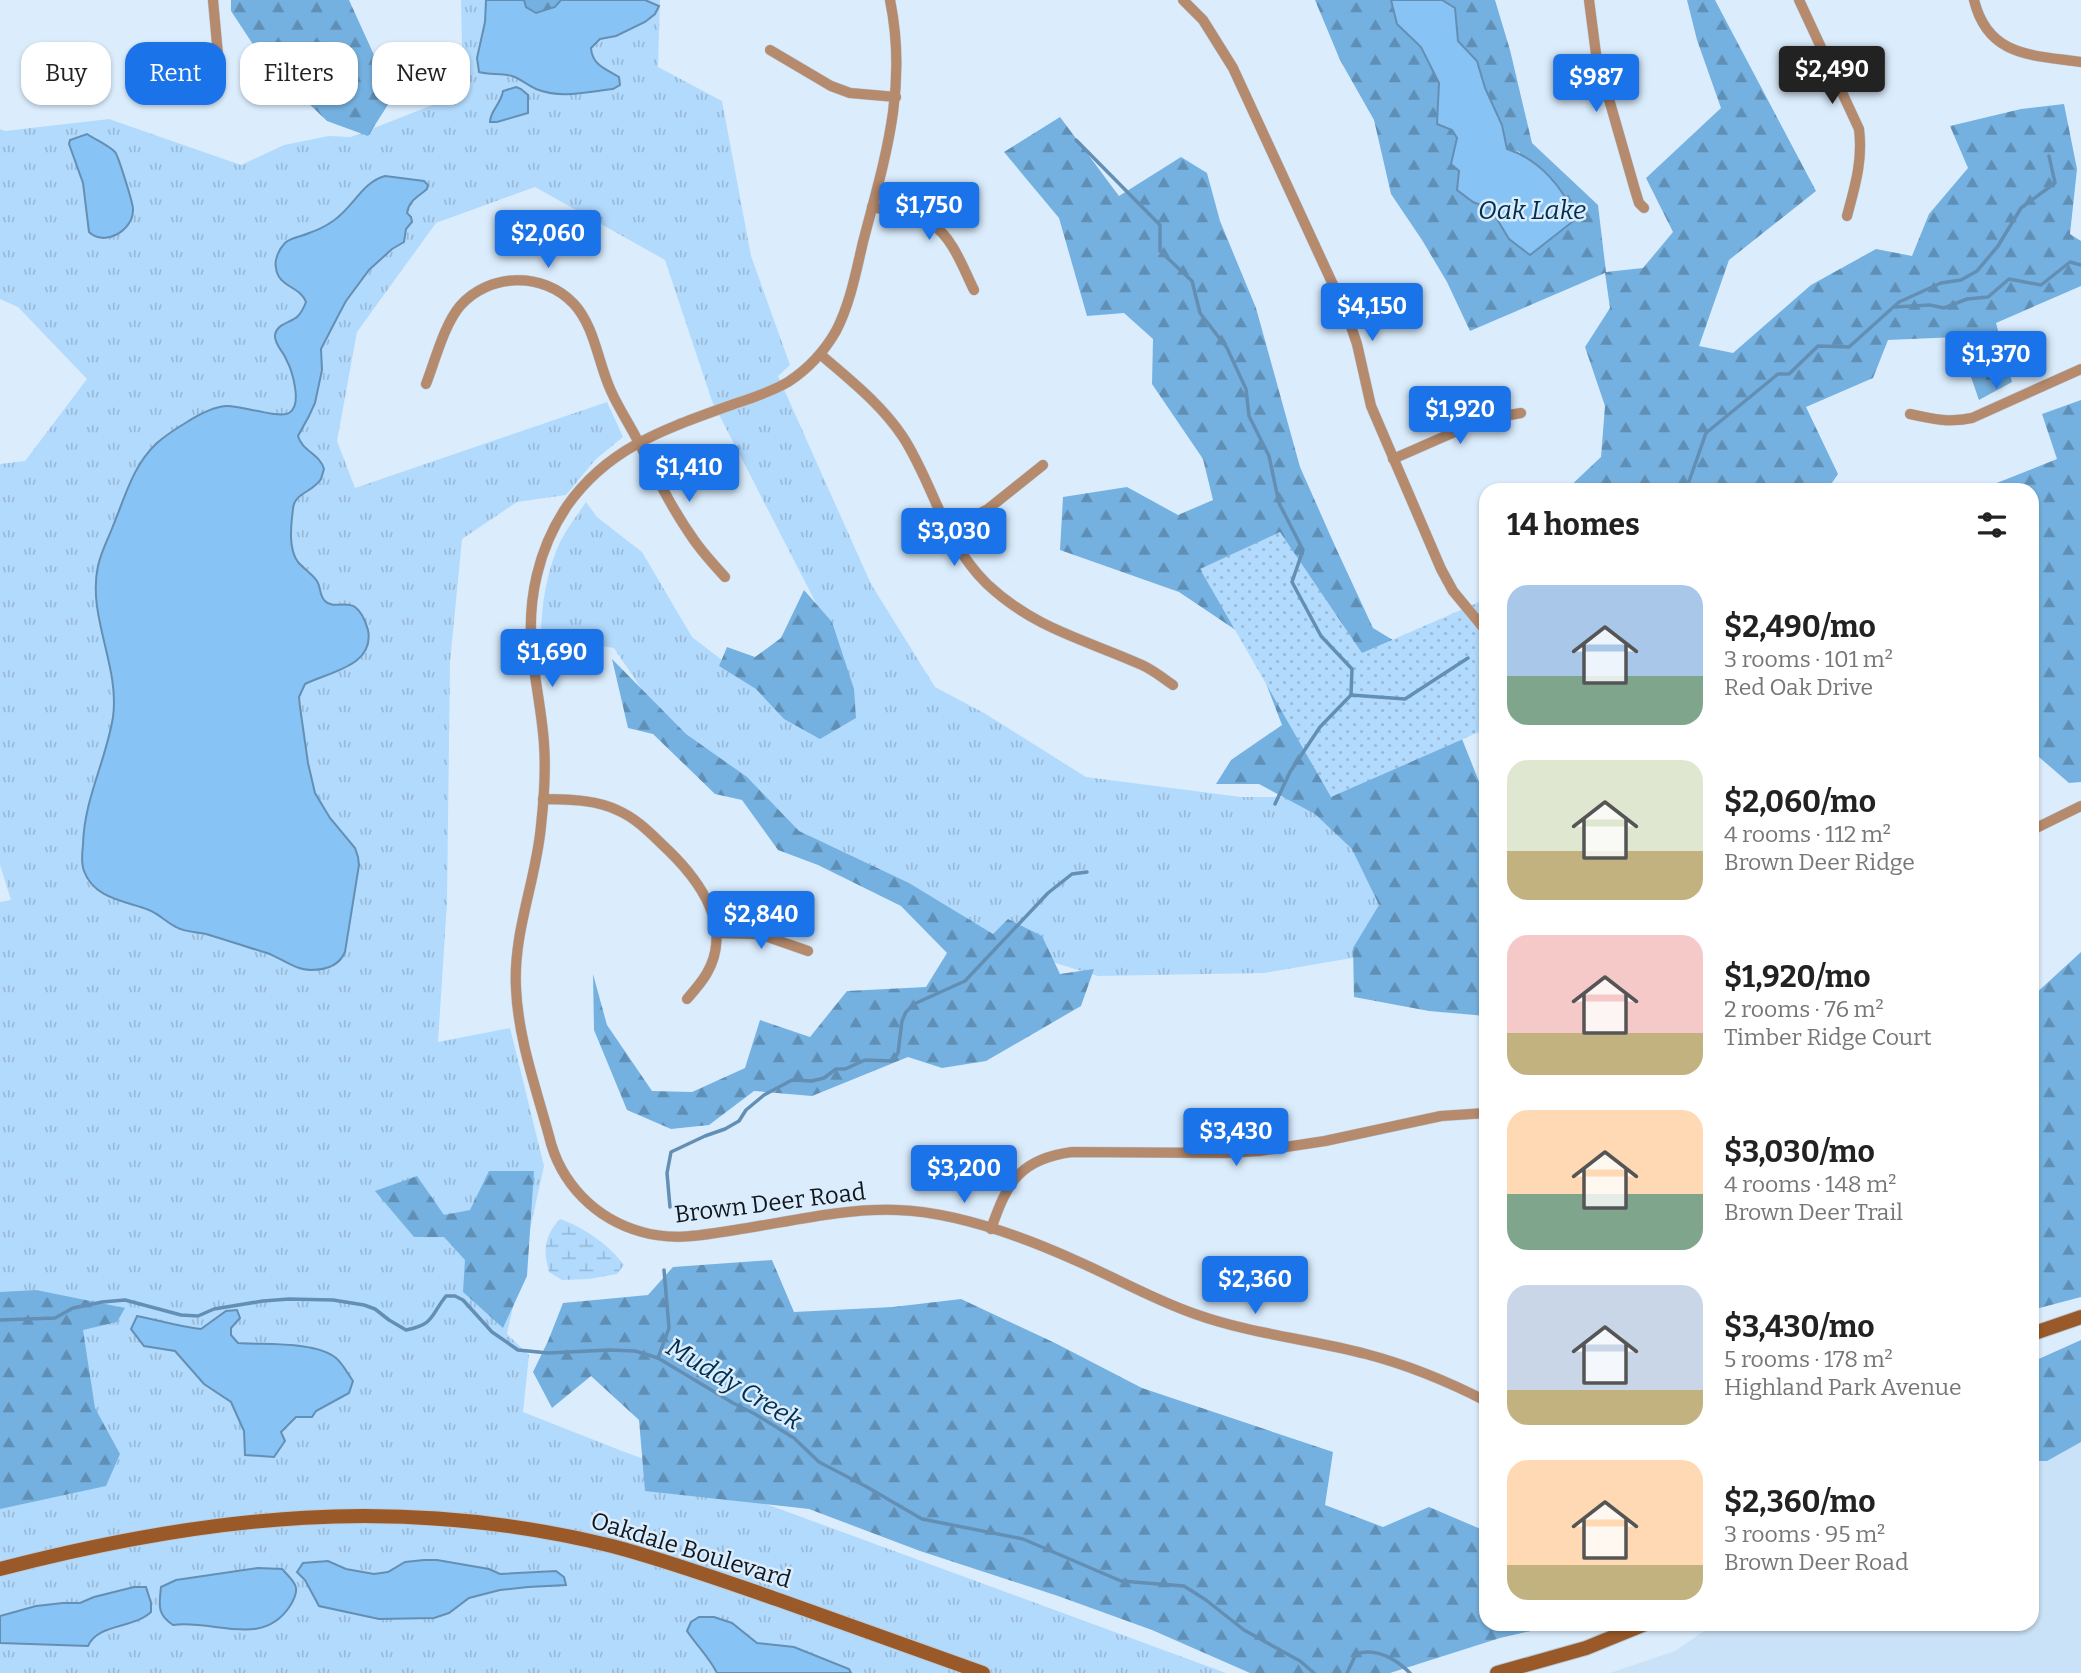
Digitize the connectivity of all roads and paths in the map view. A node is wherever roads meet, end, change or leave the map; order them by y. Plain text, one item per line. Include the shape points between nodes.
1 (213, 0) edge
2 (890, 0) edge
3 (1183, 0) edge
4 (1589, 0) edge
5 (1799, 0) edge
6 (1974, 0) edge
7 (217, 42) edge
8 (770, 50) dead end
9 (2081, 62) edge
10 (896, 97) junction
11 (873, 207) junction
12 (1644, 208) dead end
13 (1847, 216) dead end
14 (974, 290) dead end
15 (820, 355) junction
16 (2081, 369) edge
17 (426, 384) dead end
18 (1521, 413) dead end
19 (1910, 414) dead end
20 (638, 441) junction
21 (1393, 459) junction
22 (1043, 465) dead end
23 (948, 530) junction
24 (724, 577) dead end
25 (1479, 623) edge
26 (1173, 685) dead end
27 (543, 799) junction
28 (2081, 806) edge
29 (2039, 827) edge
30 (716, 933) junction
31 (808, 951) dead end
32 (687, 999) dead end
33 (1479, 1113) edge
34 (991, 1229) junction
35 (2081, 1317) edge
36 (2039, 1332) edge
37 (1479, 1398) edge
38 (44, 1558) junction
39 (0, 1561) edge
40 (0, 1569) edge
41 (1627, 1631) edge
42 (983, 1673) edge
43 (1497, 1673) edge

1 - 7 street
2 - 10 street, Brown Deer Road via 897,43
3 - 21 street via 1203,20 1233,68 1341,302 1357,344 1371,406
4 - 12 street via 1606,92 1634,190
5 - 13 street via 1859,130 1861,163
6 - 9 street via 1984,27 2005,47
8 - 10 street via 831,86 850,93
10 - 11 street, Brown Deer Road
11 - 14 street via 932,224 949,242
11 - 15 street, Brown Deer Road via 844,313
15 - 20 street, Brown Deer Road via 773,390
15 - 23 street via 873,400 904,438
16 - 19 street via 1972,418 1938,421
17 - 20 street via 451,320 471,296 509,280 538,282 564,295 583,316 610,390
18 - 21 street via 1482,420
20 - 24 street via 669,501
20 - 27 street, Brown Deer Road via 601,467 571,500 539,566 530,632 544,744
21 - 25 street via 1441,569
22 - 23 street via 988,509
23 - 26 street via 970,565 1019,610 1066,636 1144,666
27 - 30 street via 596,802 630,816 694,878 708,902
27 - 34 street, Brown Deer Road via 538,853 518,939 517,1002 552,1150 587,1203 635,1230 657,1236 694,1236 869,1210 930,1213
28 - 29 street
30 - 31 street via 759,934
30 - 32 street via 710,967
33 - 34 street via 1441,1116 1259,1151 1056,1154 1017,1176
34 - 37 street, Brown Deer Road via 1077,1261 1190,1312 1259,1333 1398,1363
35 - 36 main road
38 - 39 main road, Oakdale Boulevard
38 - 40 main road, Oakdale Boulevard
38 - 42 main road, Oakdale Boulevard via 170,1532 263,1519 369,1515 485,1523 578,1538 657,1559
41 - 43 main road via 1586,1648

